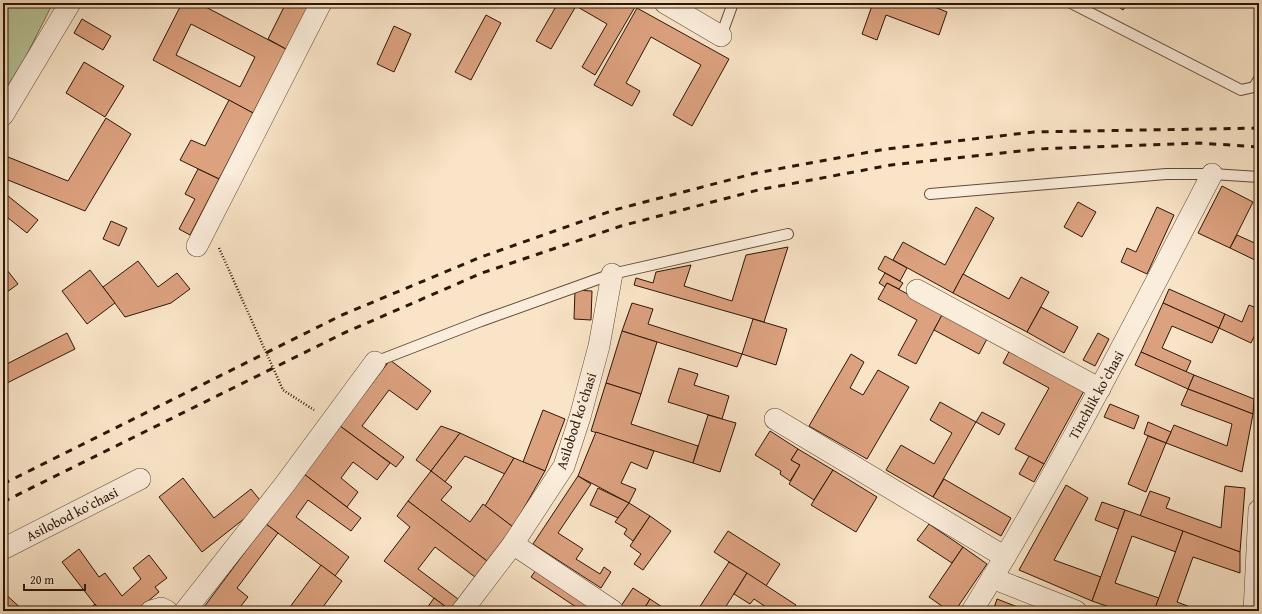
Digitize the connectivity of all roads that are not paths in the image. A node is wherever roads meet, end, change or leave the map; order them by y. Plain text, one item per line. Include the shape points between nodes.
1 (70, 3) edge
2 (321, 3) edge
3 (665, 3) edge
4 (733, 3) edge
5 (1071, 3) edge
6 (721, 36) joint
7 (1259, 79) edge
8 (3, 115) edge
9 (1212, 174) junction
10 (1259, 177) edge
11 (930, 194) dead end
12 (788, 234) dead end
13 (199, 242) road end
14 (612, 274) junction
15 (916, 290) dead end
16 (375, 362) joint
17 (1100, 389) junction
18 (775, 419) dead end
19 (140, 480) dead end
20 (1259, 510) edge
21 (513, 544) junction
22 (3, 549) edge
23 (1005, 557) junction
24 (992, 578) junction
25 (151, 611) edge
26 (167, 611) edge
27 (185, 611) edge
28 (462, 611) edge
29 (613, 611) edge
30 (972, 611) edge
31 (1076, 611) edge
32 (1254, 611) edge

1 - 8 street
2 - 13 street
3 - 6 street
4 - 6 lane
5 - 7 lane via 1241,90 1254,87
9 - 10 lane
9 - 11 lane via 1166,174
9 - 17 street, Tinchlik koʻchasi
12 - 14 lane
14 - 16 lane via 481,320
14 - 21 street, Asilobod koʻchasi via 599,346 564,466
15 - 17 street
16 - 27 street via 285,484
17 - 23 street, Tinchlik koʻchasi
18 - 23 street
19 - 22 street, Asilobod koʻchasi
20 - 32 street
21 - 28 street, Asilobod koʻchasi
21 - 29 street
23 - 24 street, Tinchlik koʻchasi
24 - 30 street, Tinchlik koʻchasi
24 - 31 street
25 - 26 street via 161,608

